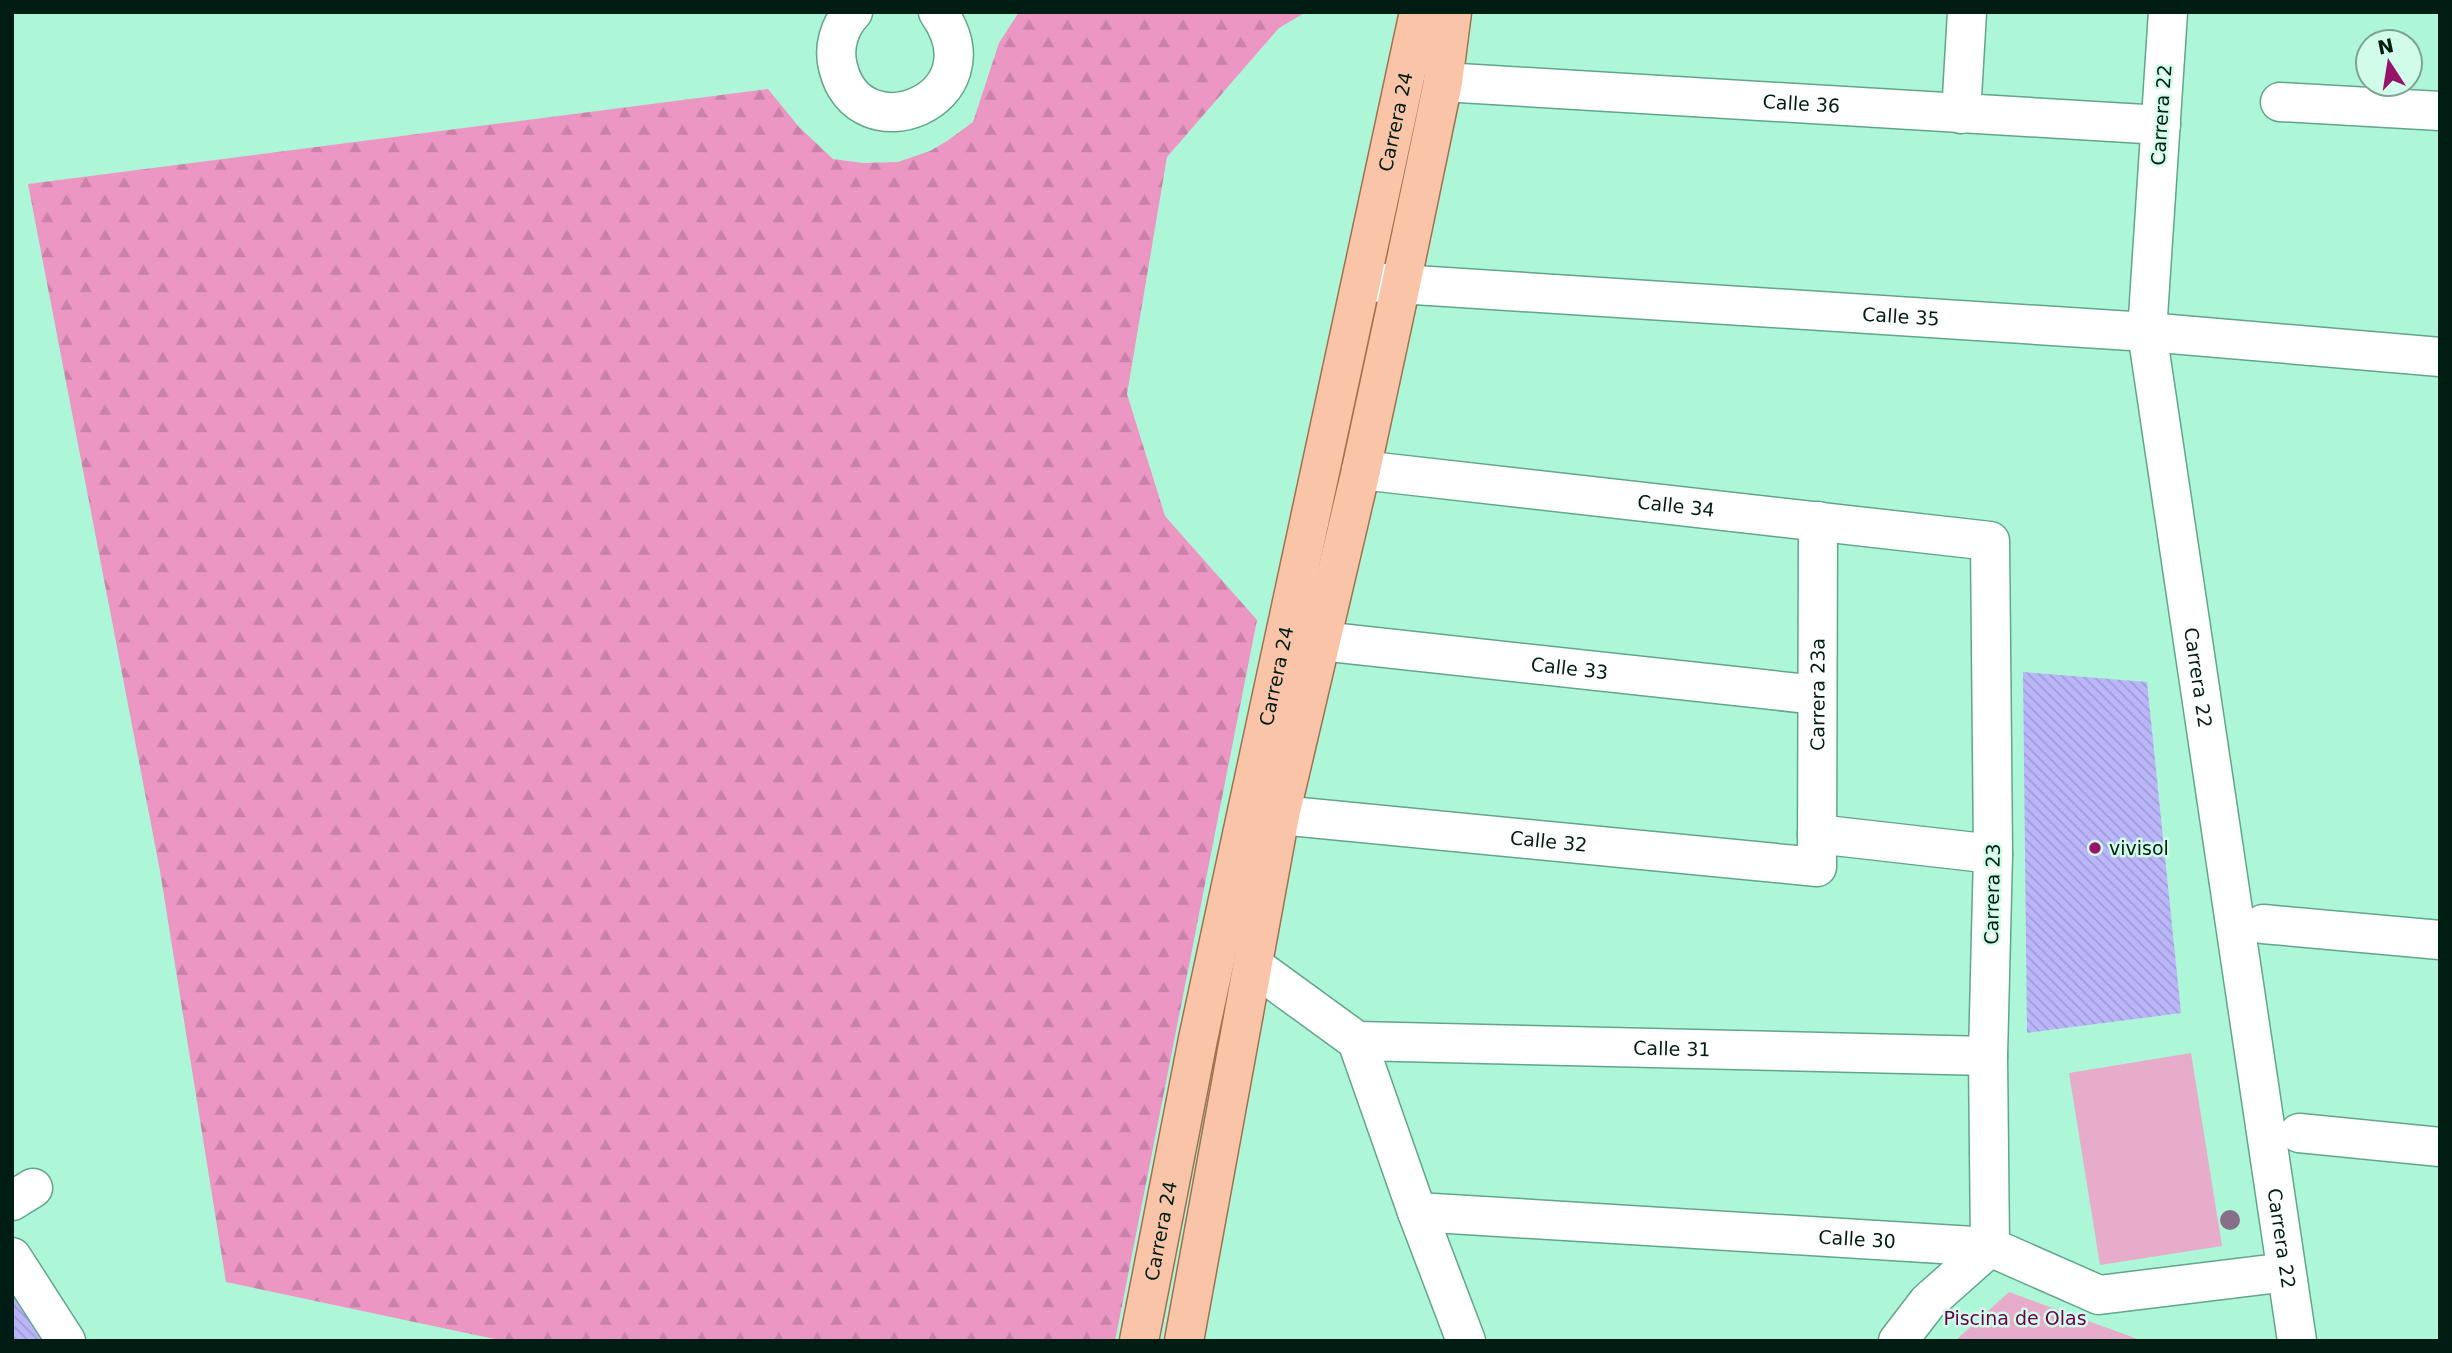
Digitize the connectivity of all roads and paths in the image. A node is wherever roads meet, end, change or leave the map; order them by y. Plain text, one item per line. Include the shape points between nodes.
1 (853, 12) edge
2 (938, 12) edge
3 (1419, 12) edge
4 (1452, 12) edge
5 (1967, 12) edge
6 (2168, 12) edge
7 (1443, 82) junction
8 (2280, 102) dead end
9 (2440, 111) edge
10 (1961, 114) junction
11 (2161, 125) junction
12 (1359, 282) junction
13 (1401, 284) junction
14 (2147, 332) junction
15 (2440, 357) edge
16 (1361, 470) junction
17 (1818, 522) junction
18 (1990, 541) joint
19 (1321, 641) junction
20 (1817, 695) junction
21 (1280, 815) junction
22 (1817, 850) junction
23 (1993, 854) junction
24 (2263, 924) dead end
25 (2440, 940) edge
26 (1254, 966) junction
27 (1357, 1041) junction
28 (1988, 1056) junction
29 (2298, 1133) dead end
30 (2440, 1147) edge
31 (1417, 1212) junction
32 (1990, 1247) junction
33 (12, 1256) edge
34 (2286, 1272) junction
35 (66, 1341) edge
36 (1139, 1341) edge
37 (1184, 1341) edge
38 (1466, 1341) edge
39 (1898, 1341) edge
40 (2297, 1341) edge

1 - 2 street via 838,37 835,58 840,78 852,95 885,112 922,107 948,81 954,45
3 - 12 main road, Carrera 24
4 - 7 main road, Carrera 24
5 - 10 street
6 - 11 street, Carrera 22
7 - 10 street, Calle 36
7 - 13 main road, Carrera 24
8 - 9 street
10 - 11 street, Calle 36
11 - 14 street, Carrera 22
12 - 13 street, Calle 35
12 - 36 main road, Carrera 24 via 1198,1039
13 - 14 street, Calle 35
13 - 16 main road, Carrera 24
14 - 15 street, Calle 35
14 - 34 street, Carrera 22
16 - 17 street, Calle 34
16 - 19 main road, Carrera 24
17 - 18 street, Calle 34
17 - 20 street, Carrera 23a
18 - 23 street, Carrera 23
19 - 20 street, Calle 33
19 - 21 main road, Carrera 24
20 - 22 street, Carrera 23a
21 - 22 street, Calle 32
21 - 26 main road, Carrera 24
22 - 23 street, Calle 32
23 - 28 street, Carrera 23
24 - 25 street
26 - 27 street
26 - 37 main road, Carrera 24
27 - 28 street, Calle 31
27 - 31 street
28 - 32 street, Carrera 23
29 - 30 street
31 - 32 street, Calle 30
31 - 38 street
32 - 34 street, Calle 30 via 2099,1295
32 - 39 street via 1928,1302
33 - 35 street
34 - 40 street, Carrera 22

